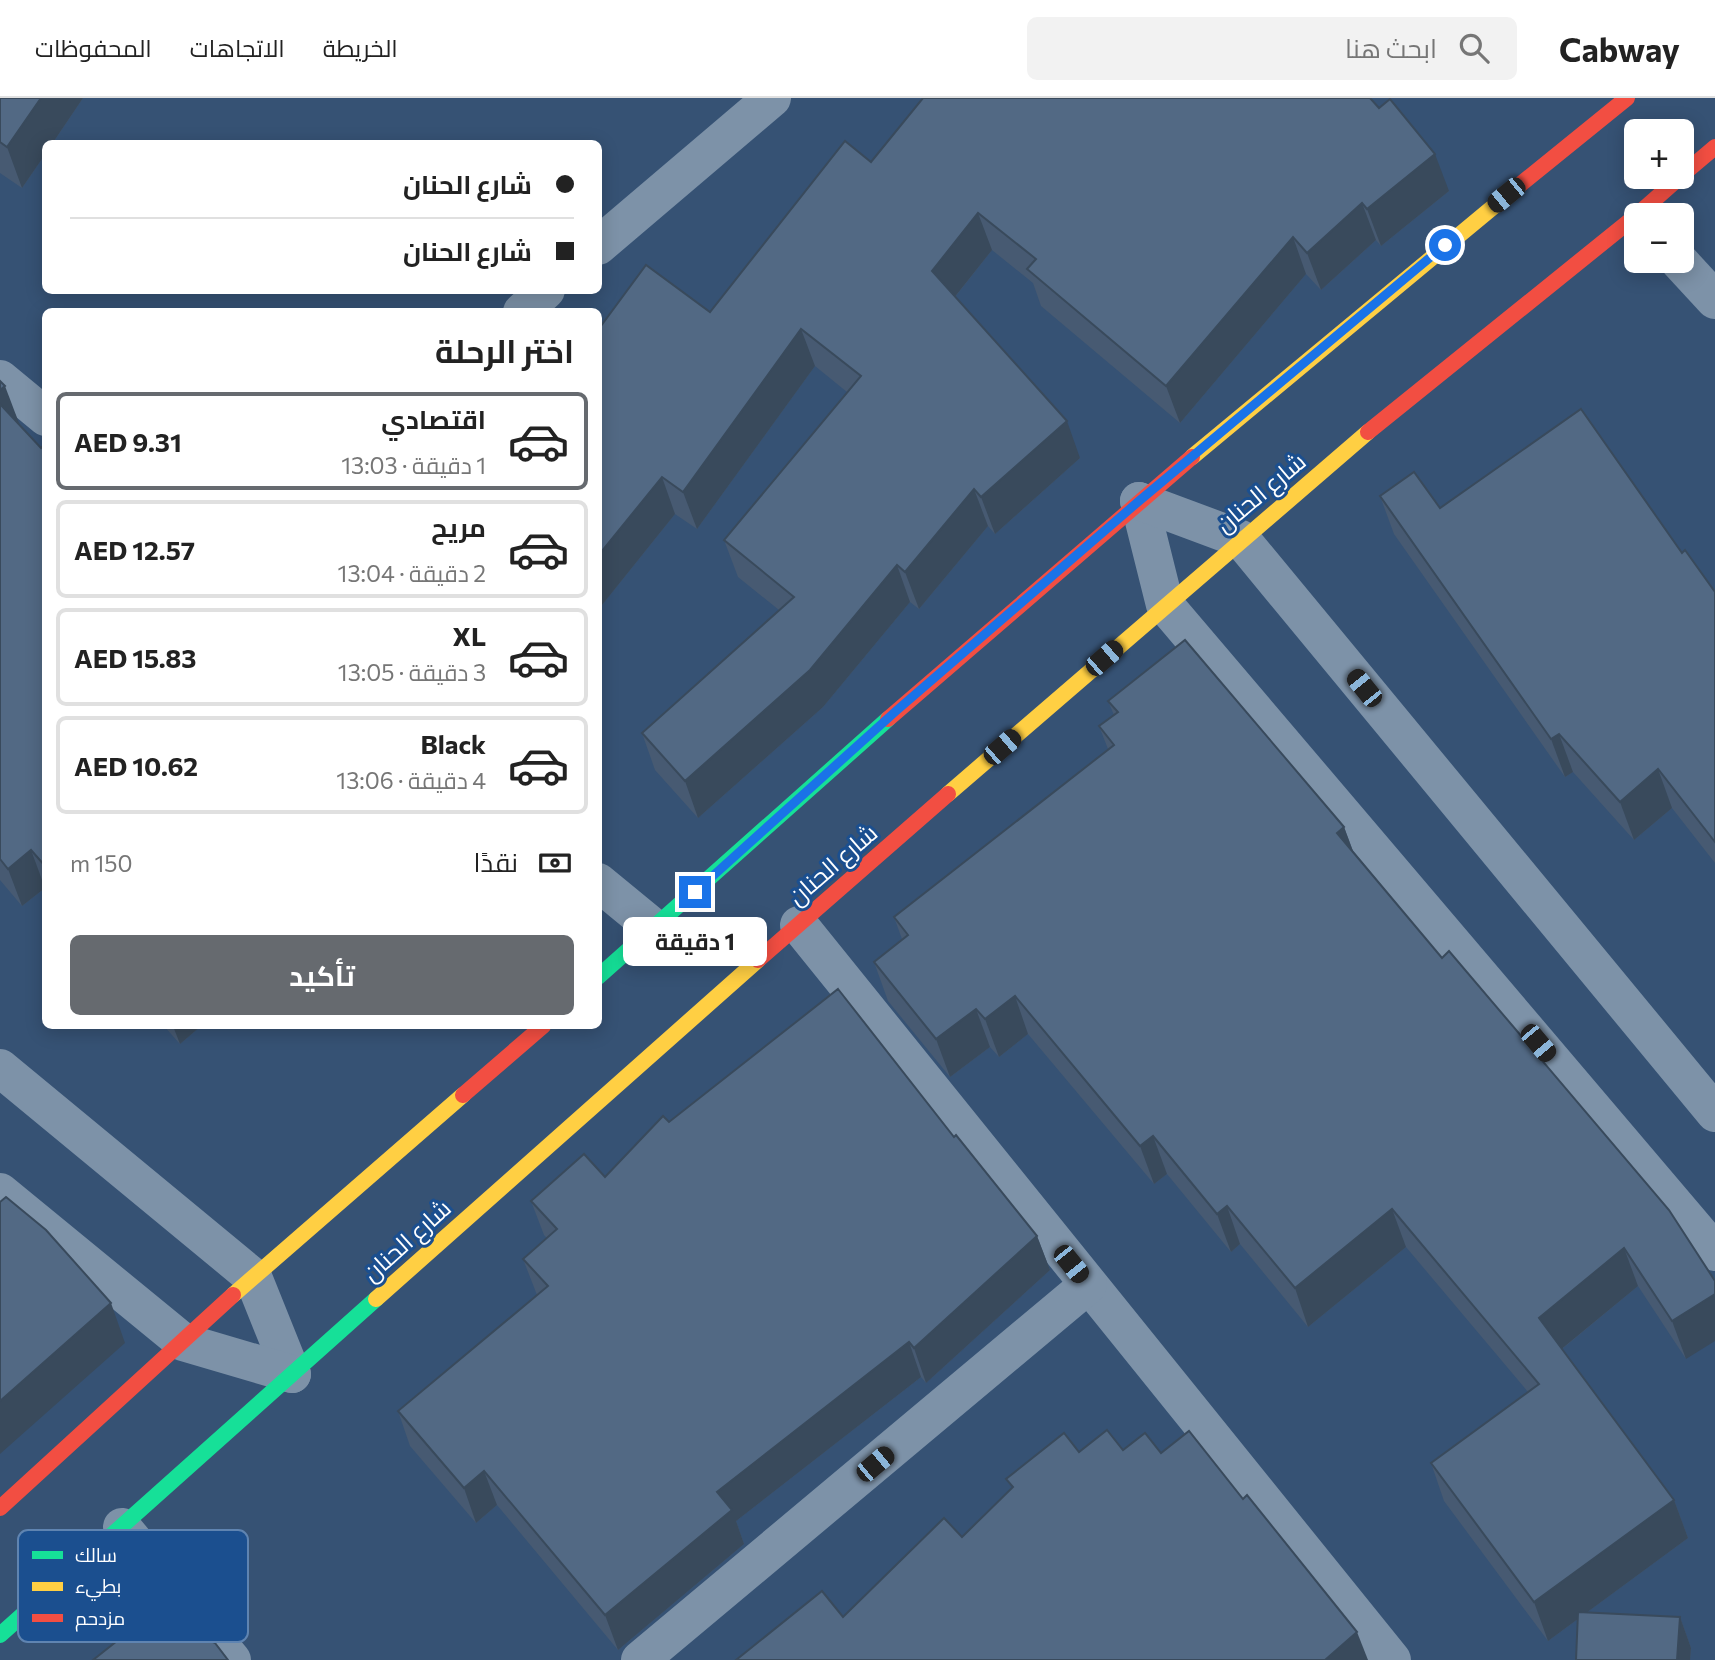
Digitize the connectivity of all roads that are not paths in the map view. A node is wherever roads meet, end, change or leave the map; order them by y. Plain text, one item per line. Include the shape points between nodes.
1 (772, 98) edge
2 (1627, 98) edge
3 (1715, 147) edge
4 (1694, 165) edge
5 (1666, 189) edge
6 (1651, 203) edge
7 (1624, 225) edge
8 (602, 243) edge
9 (1690, 273) edge
10 (542, 294) edge
11 (1715, 300) edge
12 (526, 308) edge
13 (0, 379) edge
14 (42, 415) edge
15 (1139, 501) junction
16 (1241, 539) junction
17 (1165, 605) junction
18 (602, 884) edge
19 (799, 925) junction
20 (654, 928) junction
21 (602, 974) edge
22 (539, 1029) edge
23 (0, 1068) edge
24 (1715, 1113) edge
25 (0, 1192) edge
26 (1715, 1252) edge
27 (253, 1277) junction
28 (1088, 1285) junction
29 (183, 1342) junction
30 (292, 1374) junction
31 (0, 1508) edge
32 (121, 1527) junction
33 (118, 1530) edge
34 (124, 1530) edge
35 (18, 1619) edge
36 (0, 1635) edge
37 (217, 1642) edge
38 (232, 1660) edge
39 (640, 1660) edge
40 (1392, 1660) edge

1 - 8 street
2 - 15 street
3 - 4 street, شارع الحنان
5 - 6 street, شارع الحنان
7 - 16 street, شارع الحنان via 1382,419
9 - 11 street
10 - 12 street
13 - 14 street
15 - 16 street
15 - 17 street
15 - 20 street
16 - 17 street, شارع الحنان
16 - 24 street
17 - 19 street, شارع الحنان
17 - 26 street
18 - 20 street
19 - 28 street
19 - 30 street, شارع الحنان
20 - 21 street
22 - 27 street
23 - 27 street
25 - 29 street
27 - 29 street
27 - 30 street
28 - 39 street
28 - 40 street
29 - 30 street
29 - 31 street
30 - 32 street, شارع الحنان
32 - 33 street, شارع الحنان
32 - 34 street
35 - 36 street, شارع الحنان
37 - 38 street

